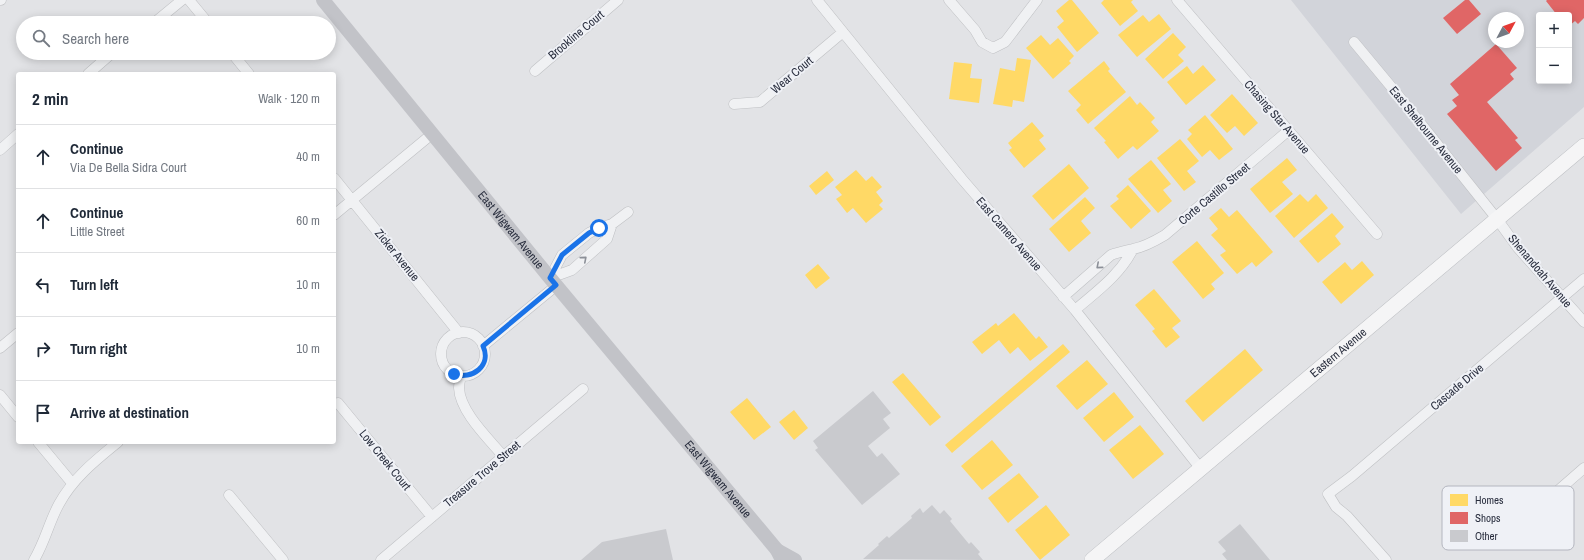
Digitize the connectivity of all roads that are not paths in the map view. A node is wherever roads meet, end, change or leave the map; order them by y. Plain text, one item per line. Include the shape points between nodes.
1 (182, 0) edge
2 (189, 0) edge
3 (323, 0) edge
4 (618, 0) edge
5 (817, 0) edge
6 (949, 0) edge
7 (1037, 0) edge
8 (1177, 0) edge
9 (163, 16) edge
10 (202, 16) edge
11 (843, 32) junction
12 (1354, 42) dead end
13 (104, 60) edge
14 (238, 60) edge
15 (534, 71) dead end
16 (90, 72) edge
17 (248, 72) edge
18 (734, 104) dead end
19 (1289, 130) junction
20 (432, 134) junction
21 (16, 136) edge
22 (1584, 146) edge
23 (0, 150) edge
24 (336, 180) edge
25 (352, 200) junction
26 (628, 212) dead end
27 (336, 213) edge
28 (1497, 219) junction
29 (612, 224) junction
30 (1377, 234) dead end
31 (1133, 249) junction
32 (1584, 279) edge
33 (553, 282) junction
34 (1062, 297) junction
35 (1562, 298) junction
36 (1075, 310) junction
37 (1584, 322) edge
38 (459, 333) junction
39 (16, 335) edge
40 (483, 346) junction
41 (0, 348) edge
42 (461, 376) junction
43 (583, 389) dead end
44 (0, 395) edge
45 (338, 403) dead end
46 (16, 415) edge
47 (40, 444) edge
48 (116, 444) edge
49 (503, 456) junction
50 (1584, 468) edge
51 (1201, 469) junction
52 (72, 483) junction
53 (1563, 486) edge
54 (229, 495) dead end
55 (432, 517) junction
56 (779, 555) edge
57 (34, 560) edge
58 (283, 560) edge
59 (382, 560) edge
60 (795, 560) edge
61 (1092, 560) edge
62 (1386, 560) edge

1 - 9 street
2 - 10 street
3 - 20 main road, East Wigwam Avenue
4 - 15 street, Brookline Court
5 - 11 street, East Camero Avenue
6 - 7 street via 982,42 993,48 1005,42
8 - 19 street, Chasing Star Avenue
11 - 18 street, Wear Court via 760,102
11 - 34 street, East Camero Avenue
12 - 28 street, East Shelbourne Avenue
13 - 16 street
14 - 17 street
19 - 30 street, Chasing Star Avenue
19 - 31 street, Corte Castillo Street via 1165,235
20 - 25 street
20 - 33 main road, East Wigwam Avenue
21 - 23 street
22 - 28 main road, Eastern Avenue
24 - 25 street, Zicker Avenue
25 - 27 street
25 - 38 street, Zicker Avenue
26 - 29 street
28 - 35 street, Shenandoah Avenue via 1518,248
28 - 51 main road, Eastern Avenue
33 -> 29 street via 572,270 607,239
29 - 33 street via 589,233 562,255
31 -> 34 street, Corte Castillo Street via 1111,255
31 - 36 street via 1118,272
32 - 35 street, Cascade Drive
33 - 40 street
33 - 56 main road, East Wigwam Avenue
34 - 36 street, East Camero Avenue
35 - 37 street, Shenandoah Avenue
35 - 62 street, Cascade Drive via 1328,494 1336,507
36 - 51 street, East Camero Avenue
38 - 40 street via 472,334
38 - 42 street via 447,339 442,352 444,365 448,370
39 - 41 street
40 - 42 street via 485,356 480,369 468,376
42 - 49 street via 459,389 462,402 470,416
43 - 49 street, Treasure Trove Street
44 - 46 street
45 - 55 street, Low Creek Court
47 - 52 street
48 - 52 street
49 - 55 street, Treasure Trove Street
50 - 53 street
51 - 61 main road, Eastern Avenue
52 - 57 street via 58,504
54 - 58 street
55 - 59 street, Treasure Trove Street
56 - 60 main road, East Wigwam Avenue

